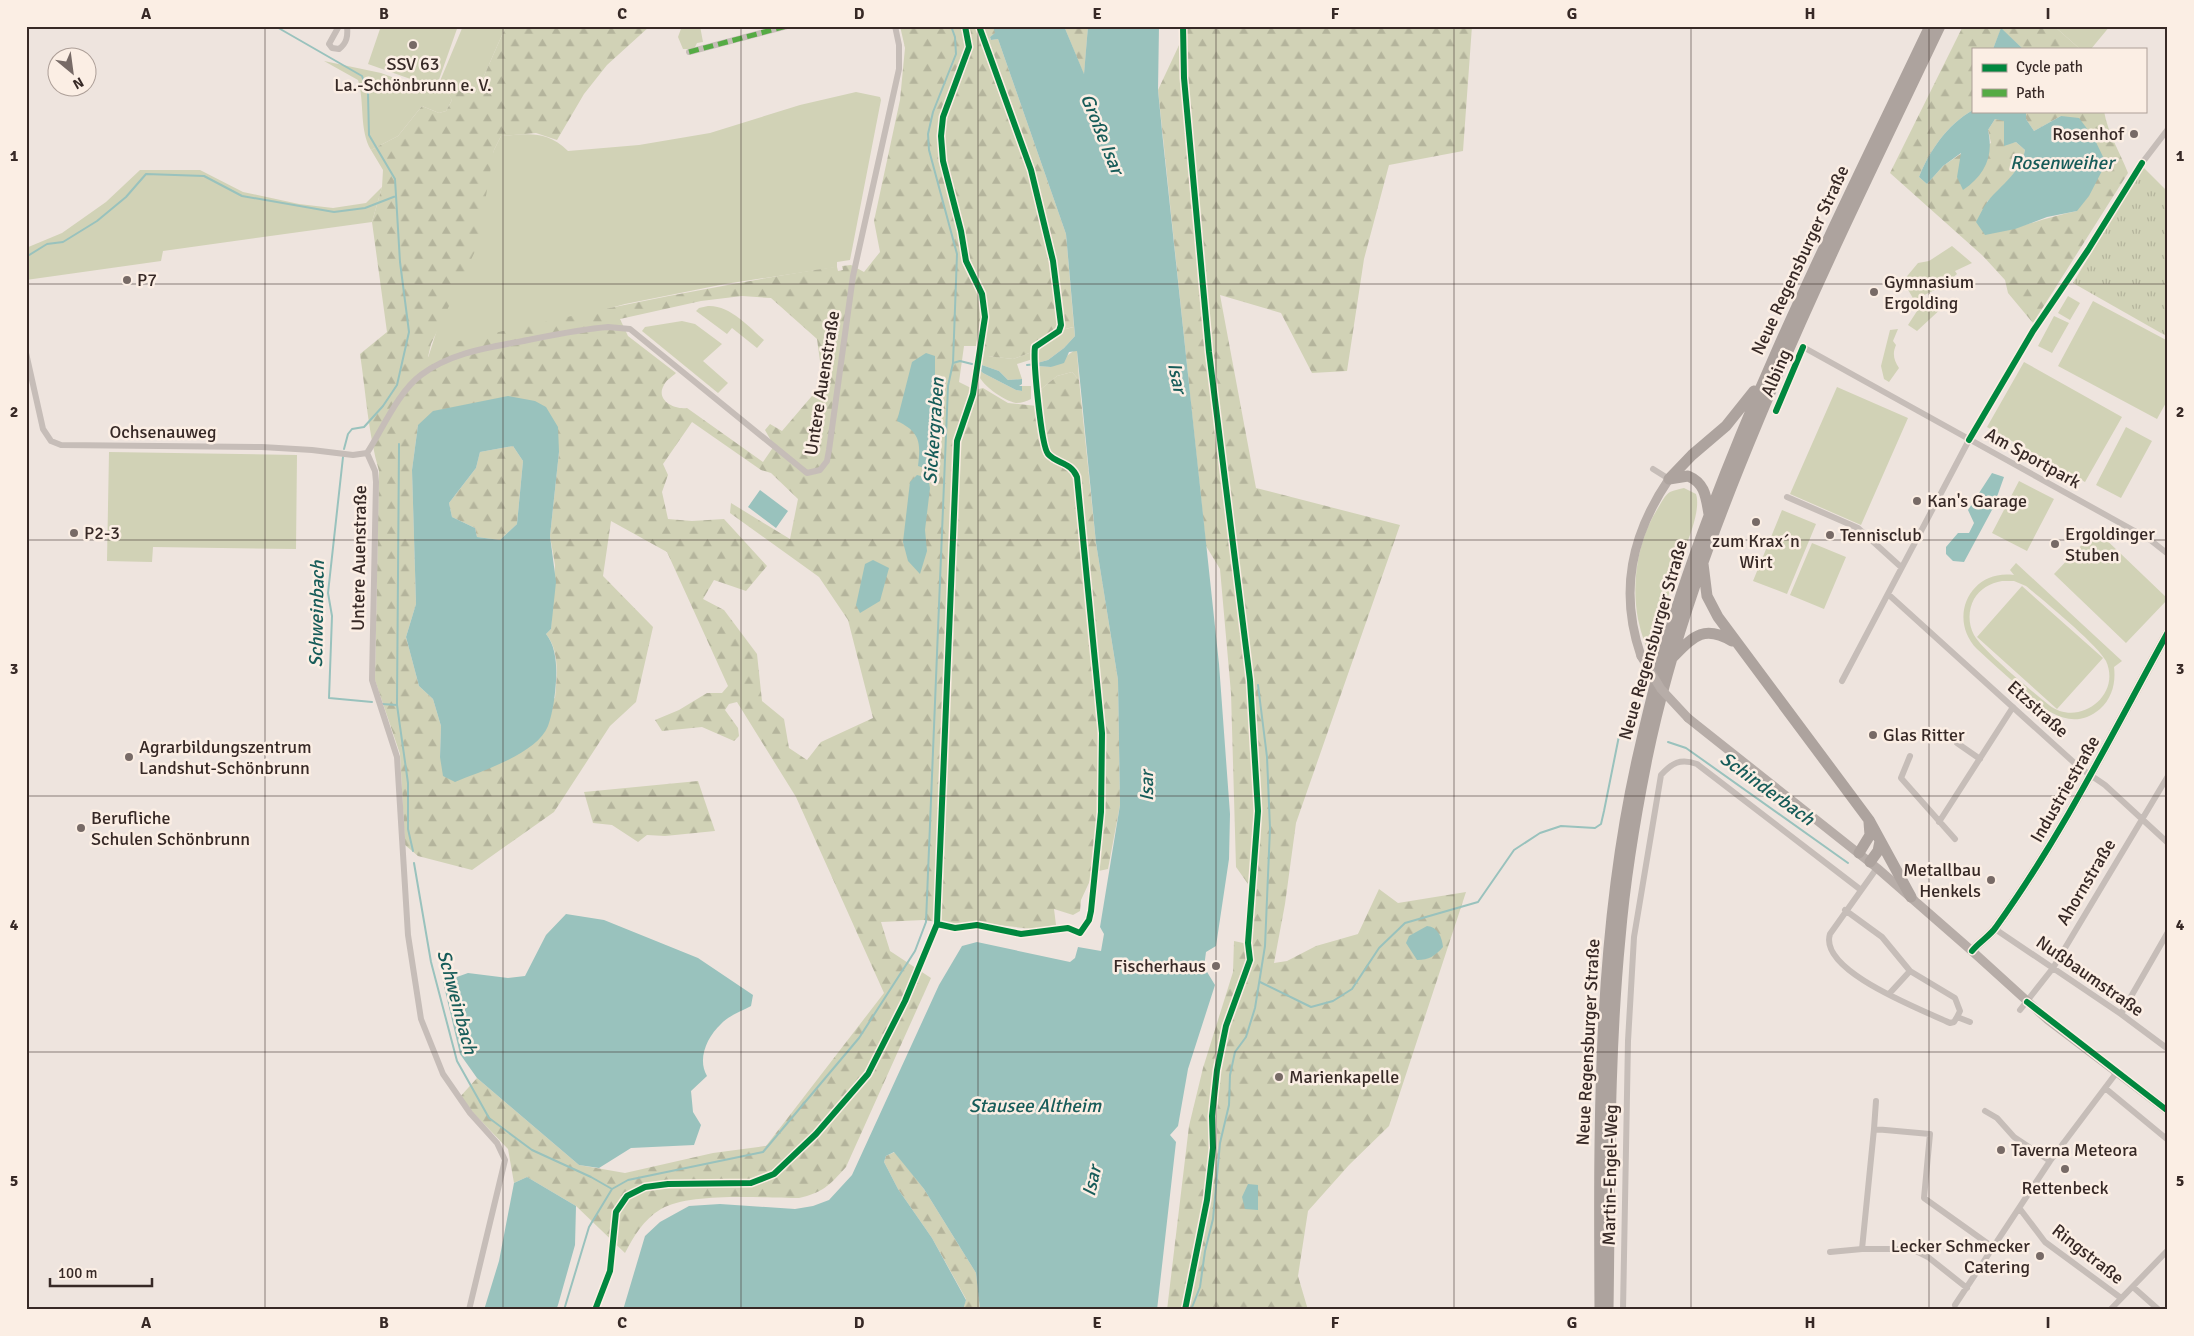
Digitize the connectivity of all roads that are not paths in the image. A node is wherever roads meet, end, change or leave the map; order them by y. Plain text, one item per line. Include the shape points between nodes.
1 (339, 26) edge
2 (347, 26) edge
3 (787, 26) edge
4 (895, 26) edge
5 (1930, 26) edge
6 (1940, 26) edge
7 (688, 52) dead end
8 (2168, 129) edge
9 (2142, 163) dead end
10 (1804, 347) joint
11 (26, 353) edge
12 (1767, 373) junction
13 (1776, 411) dead end
14 (1969, 440) junction
15 (366, 453) junction
16 (1653, 469) dead end
17 (1669, 479) junction
18 (1787, 497) dead end
19 (1709, 514) junction
20 (2168, 554) edge
21 (1703, 557) junction
22 (1901, 567) junction
23 (1889, 595) junction
24 (2168, 632) edge
25 (1738, 644) junction
26 (1671, 660) junction
27 (1842, 681) dead end
28 (2013, 707) junction
29 (1957, 743) dead end
30 (1910, 756) dead end
31 (1980, 759) junction
32 (2091, 775) junction
33 (2168, 776) edge
34 (2141, 818) junction
35 (1869, 820) junction
36 (1939, 822) junction
37 (1955, 839) dead end
38 (1880, 841) junction
39 (2168, 843) edge
40 (1859, 853) junction
41 (1873, 865) junction
42 (1861, 890) junction
43 (1911, 897) junction
44 (1846, 910) junction
45 (1995, 929) junction
46 (2168, 932) edge
47 (1972, 951) junction
48 (2053, 968) junction
49 (1910, 972) junction
50 (1889, 994) junction
51 (2027, 1002) junction
52 (2020, 1010) dead end
53 (2121, 1014) junction
54 (1957, 1017) junction
55 (1970, 1022) dead end
56 (2168, 1050) edge
57 (2117, 1072) junction
58 (2105, 1088) junction
59 (1876, 1101) dead end
60 (1985, 1111) dead end
61 (2168, 1111) edge
62 (1874, 1128) junction
63 (2168, 1140) edge
64 (2050, 1161) junction
65 (2020, 1209) junction
66 (1994, 1248) junction
67 (1862, 1249) junction
68 (2168, 1250) edge
69 (1830, 1252) dead end
70 (2133, 1287) junction
71 (1967, 1288) junction
72 (2121, 1298) junction
73 (1955, 1305) dead end
74 (469, 1310) edge
75 (1600, 1310) edge
76 (1608, 1310) edge
77 (1623, 1310) edge
78 (2110, 1310) edge
79 (2159, 1310) edge

1 - 2 street via 328,44 332,48 339,49 344,45
3 - 7 street
4 - 15 street, Untere Auenstraße via 900,57 898,74 853,276 830,450 820,470 807,473 630,329 608,327 470,352 440,364 420,375 410,386
5 - 12 highway, Neue Regensburger Straße
6 - 21 highway via 1784,358
8 - 9 street
10 - 13 street, Albing
10 - 14 street, Am Sportpark
11 - 15 street, Ochsenauweg via 43,429 51,441 61,445
12 - 17 highway via 1726,426
12 - 19 highway, Neue Regensburger Straße
14 - 20 street, Am Sportpark via 2149,539
14 - 22 street
15 - 74 street, Untere Auenstraße via 375,471 376,482 372,680 397,757 408,935 421,1020 443,1074 470,1113 498,1143 505,1160
16 - 17 street
17 - 19 highway via 1688,476 1701,484
17 - 40 street, bridge via 1648,514 1632,566 1631,622 1641,656 1661,689 1688,718
18 - 22 street via 1858,528
19 - 75 highway, Neue Regensburger Straße via 1663,658 1639,752 1619,866 1610,939 1603,1046
21 - 25 highway via 1707,596
21 - 26 highway
22 - 23 street
23 - 27 street
23 - 28 street, Etzstraße
24 - 32 street, Industriestraße
25 - 26 highway via 1721,634 1704,633 1690,639
25 - 35 highway
26 - 76 highway via 1629,857 1620,939 1613,1044
28 - 31 street
28 - 32 street, Etzstraße
29 - 31 street
30 - 36 street via 1900,778
31 - 36 street
32 - 34 street, Etzstraße
32 - 45 street, Industriestraße via 2043,857
33 - 34 street, Ahornstraße
34 - 39 street, Etzstraße
34 - 48 street, Ahornstraße
35 - 38 highway
35 - 40 highway via 1870,835
36 - 37 street
38 - 41 highway
38 - 43 highway
40 - 41 street
41 - 42 street
41 - 43 street
42 - 44 street
42 - 77 street, Martin-Engel-Weg via 1697,764 1677,761 1661,776 1634,937 1628,1041
43 - 47 street
44 - 49 street via 1882,937
44 - 50 street via 1830,934 1829,949 1844,968
45 - 47 street, Industriestraße
45 - 48 street, Nußbaumstraße
46 - 53 street
47 - 51 street
48 - 51 street, Ahornstraße
48 - 53 street, Nußbaumstraße
49 - 50 street
49 - 54 street via 1955,998 1960,1011
50 - 54 street via 1950,1023
51 - 52 street, Ahornstraße
51 - 57 street
53 - 56 street, Nußbaumstraße
54 - 55 street
57 - 58 street
57 - 61 street
58 - 63 street
58 - 64 street
59 - 62 street
60 - 64 street via 2014,1137
62 - 66 street via 1930,1134 1924,1198
62 - 67 street
64 - 65 street
65 - 66 street
65 - 72 street, Ringstraße via 2045,1242
66 - 71 street
67 - 69 street
67 - 71 street via 1912,1248
68 - 70 street
70 - 72 street
70 - 79 street
71 - 73 street
72 - 78 street

